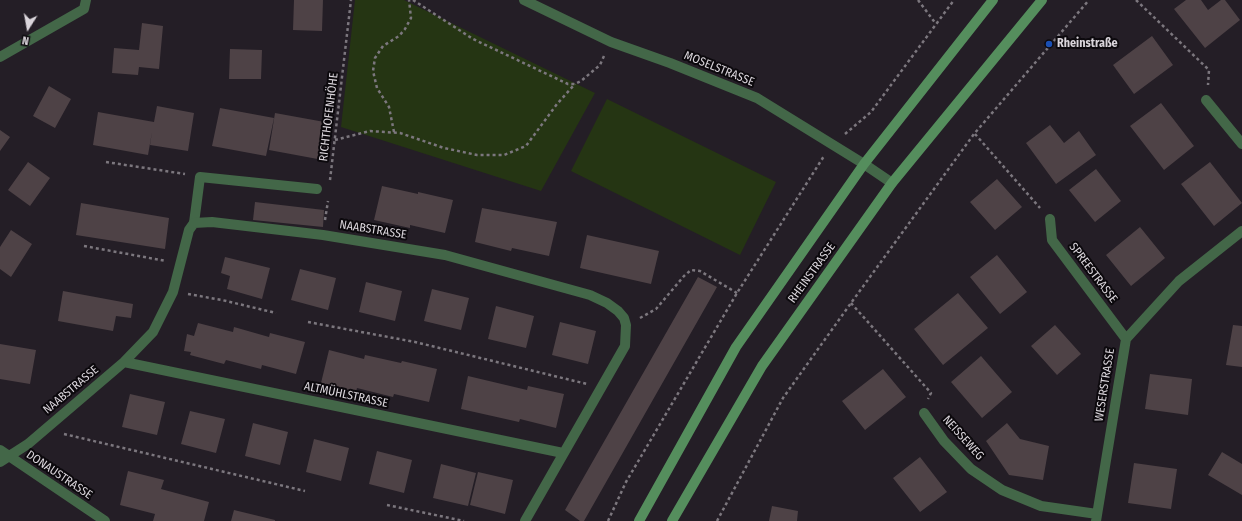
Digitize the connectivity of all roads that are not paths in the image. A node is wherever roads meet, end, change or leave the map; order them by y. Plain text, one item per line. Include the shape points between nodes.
1 (86, 0) edge
2 (524, 0) edge
3 (993, 0) edge
4 (1042, 0) edge
5 (0, 57) edge
6 (1206, 100) road end
7 (1242, 144) edge
8 (864, 164) junction
9 (892, 183) junction
10 (317, 189) dead end
11 (1050, 219) road end
12 (194, 223) junction
13 (1242, 231) edge
14 (1126, 339) junction
15 (124, 362) junction
16 (924, 413) road end
17 (563, 453) junction
18 (2, 456) edge
19 (1096, 518) edge
20 (105, 521) edge
21 (525, 521) edge
22 (639, 521) edge
23 (672, 521) edge

1 - 5 street via 84,9
2 - 8 street, MOSELSTRASSE via 611,42 757,98
3 - 8 street, RHEINSTRASSE
4 - 9 street, RHEINSTRASSE
6 - 7 street
8 - 9 street, MOSELSTRASSE
8 - 22 street, RHEINSTRASSE via 736,347
9 - 23 street, RHEINSTRASSE via 762,366
10 - 12 street via 200,177
11 - 14 street, SPREESTRASSE via 1052,240
12 - 15 street, NAABSTRASSE via 186,239 173,292 153,332
12 - 17 street, NAABSTRASSE via 212,222 324,235 445,255 590,295 607,303 624,318 627,335 625,346
13 - 14 street, WESERSTRASSE via 1179,281
14 - 19 street, WESERSTRASSE
15 - 17 street, ALTMÜHLSTRASSE
15 - 18 street, NAABSTRASSE via 28,444
16 - 19 street, NEISSEWEG via 944,441 971,469 1002,490 1041,506
17 - 21 street
18 - 20 street, DONAUSTRASSE

